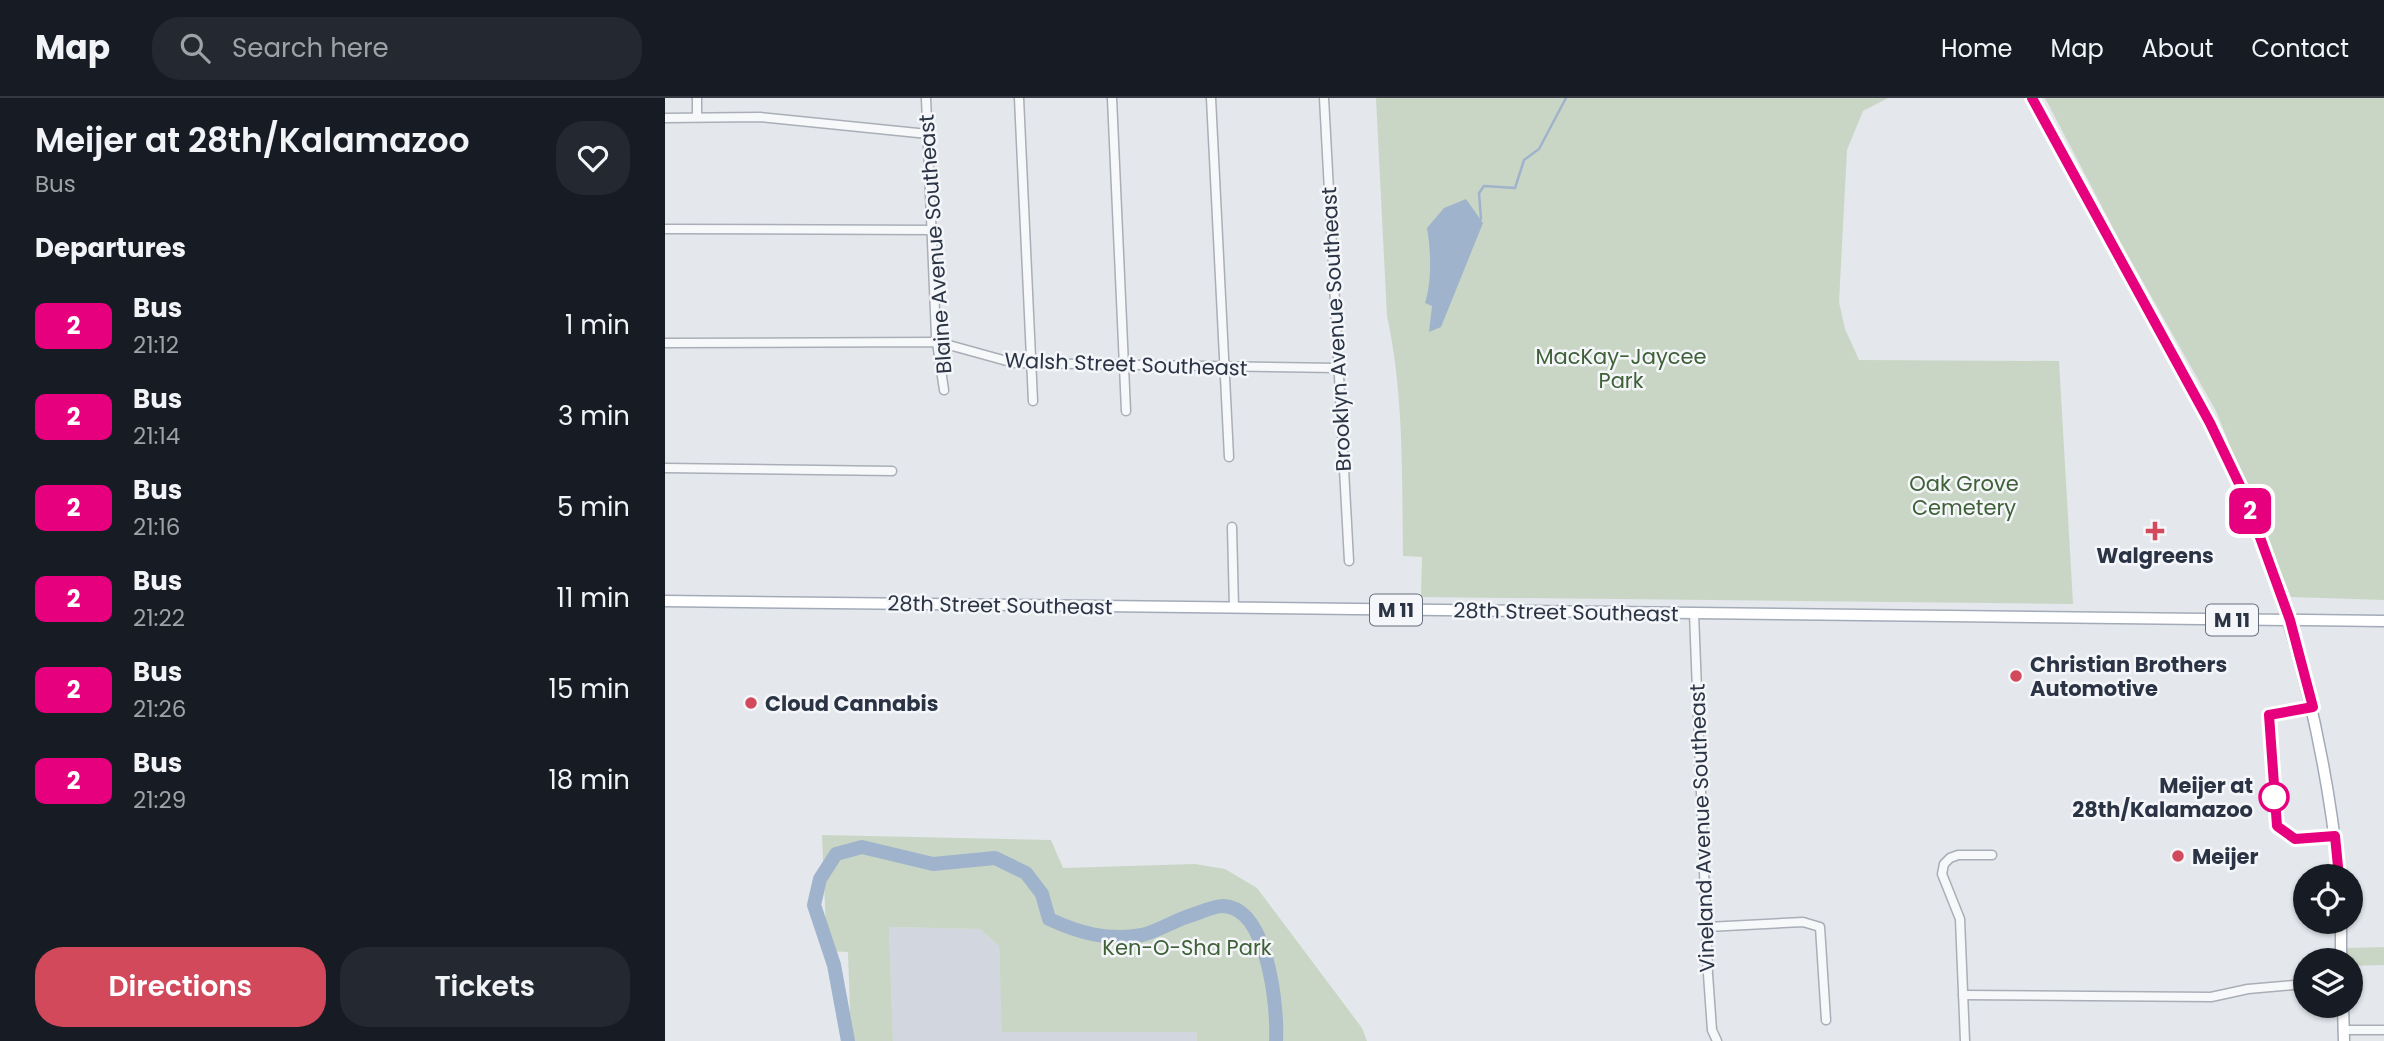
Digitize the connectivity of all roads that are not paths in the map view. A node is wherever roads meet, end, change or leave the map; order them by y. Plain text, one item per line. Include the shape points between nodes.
1 (697, 98) edge
2 (926, 98) edge
3 (1019, 98) edge
4 (1112, 98) edge
5 (1211, 98) edge
6 (1324, 98) edge
7 (2032, 98) edge
8 (697, 117) junction
9 (665, 118) edge
10 (927, 134) junction
11 (665, 229) edge
12 (933, 230) junction
13 (939, 342) junction
14 (665, 343) edge
15 (1032, 364) junction
16 (1125, 365) junction
17 (1224, 368) junction
18 (1337, 368) junction
19 (944, 390) dead end
20 (1033, 401) dead end
21 (1126, 411) dead end
22 (1229, 457) dead end
23 (665, 468) edge
24 (892, 471) dead end
25 (1232, 527) dead end
26 (1349, 561) dead end
27 (665, 601) edge
28 (1234, 608) junction
29 (1694, 613) junction
30 (2290, 620) junction
31 (2384, 621) edge
32 (1992, 855) dead end
33 (2337, 864) edge
34 (1707, 927) junction
35 (2293, 985) edge
36 (1963, 995) junction
37 (1826, 1020) dead end
38 (2384, 1030) edge
39 (2344, 1035) edge
40 (1717, 1041) edge
41 (1965, 1041) edge

1 - 8 street
2 - 10 street, Blaine Avenue Southeast
3 - 15 street
4 - 16 street
5 - 17 street
6 - 18 street, Brooklyn Avenue Southeast
7 - 30 main road via 2210,423 2245,496
8 - 9 street
8 - 10 street via 799,120
10 - 12 street, Blaine Avenue Southeast
11 - 12 street
12 - 13 street, Blaine Avenue Southeast
13 - 14 street, Walsh Street Southeast
13 - 15 street, Walsh Street Southeast via 1001,361
13 - 19 street, Blaine Avenue Southeast
15 - 16 street, Walsh Street Southeast
15 - 20 street
16 - 17 street, Walsh Street Southeast
16 - 21 street
17 - 18 street, Walsh Street Southeast
17 - 22 street
18 - 26 street, Brooklyn Avenue Southeast
23 - 24 street
25 - 28 street
27 - 28 main road, 28th Street Southeast / M 11
28 - 29 main road, 28th Street Southeast / M 11
29 - 30 main road, 28th Street Southeast / M 11
29 - 34 street, Vineland Avenue Southeast
30 - 31 main road, 28th Street Southeast / M 11
30 - 33 main road via 2326,766
32 - 36 street via 1958,855 1944,864 1942,874 1960,919
34 - 37 street via 1817,925 1822,937
34 - 40 street, Vineland Avenue Southeast via 1711,1019
35 - 36 street via 2211,997
36 - 41 street
38 - 39 street

